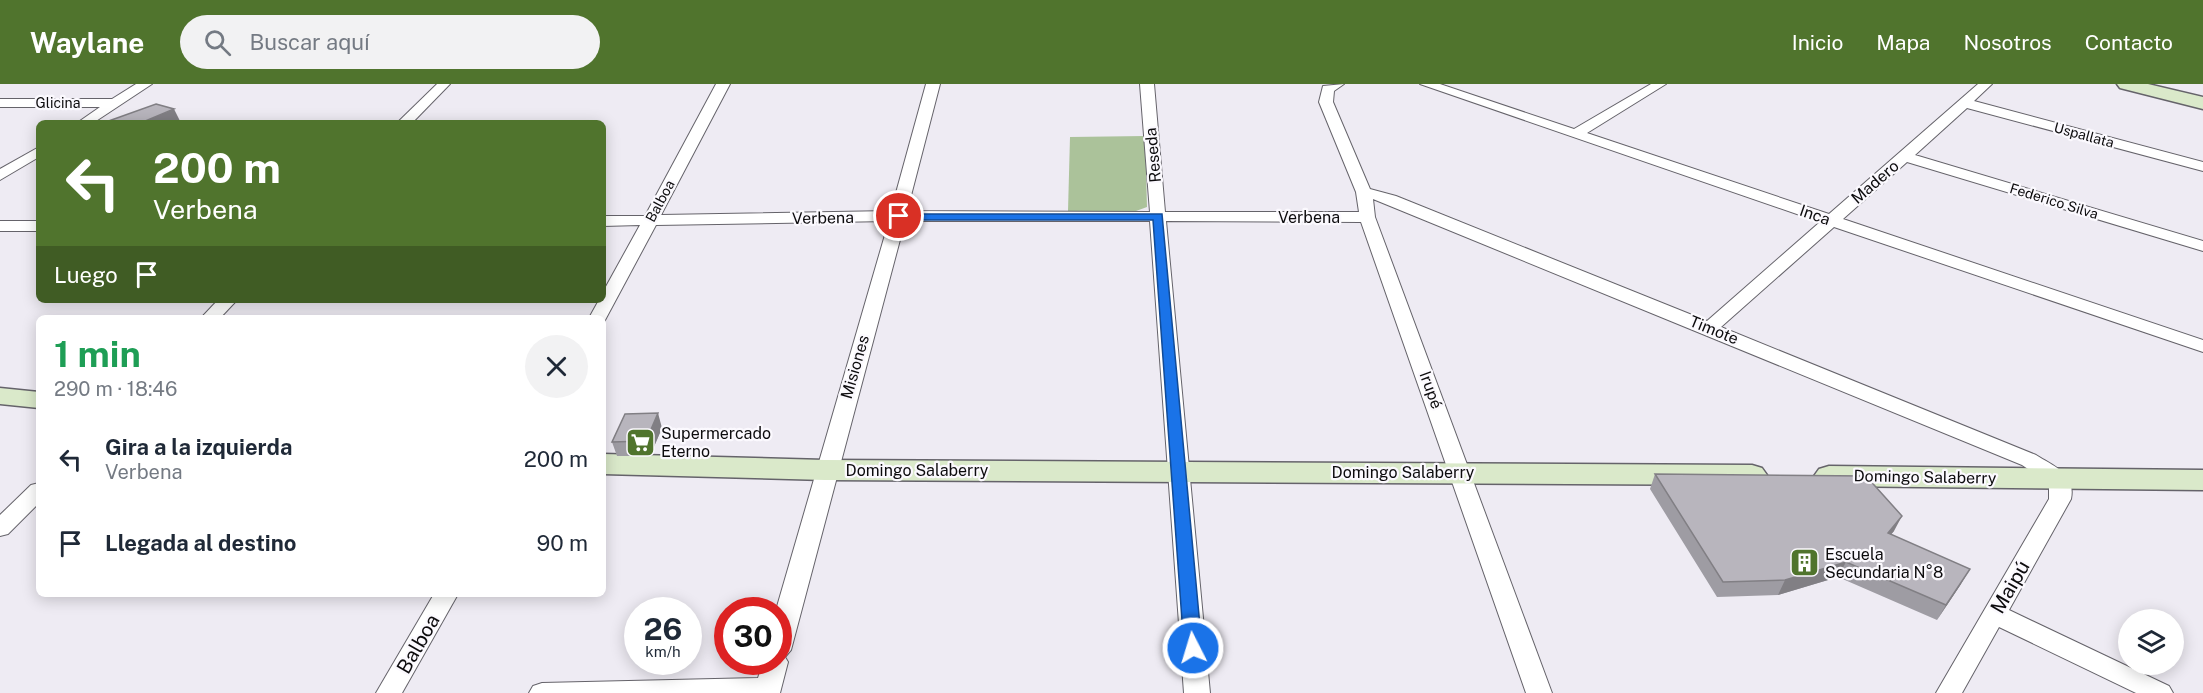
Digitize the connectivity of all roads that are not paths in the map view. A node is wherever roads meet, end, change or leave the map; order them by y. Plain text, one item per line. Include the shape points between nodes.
1 (145, 84) edge
2 (444, 84) edge
3 (723, 84) edge
4 (933, 84) edge
5 (1147, 84) edge
6 (1427, 84) edge
7 (1659, 84) edge
8 (1986, 84) edge
9 (2126, 84) edge
10 (1333, 86) edge
11 (0, 103) edge
12 (115, 103) junction
13 (1966, 103) junction
14 (2203, 103) edge
15 (89, 120) edge
16 (408, 120) edge
17 (1576, 134) junction
18 (36, 153) edge
19 (1904, 156) junction
20 (0, 160) edge
21 (25, 160) junction
22 (2203, 167) edge
23 (0, 176) edge
24 (1364, 192) junction
25 (899, 216) junction
26 (1158, 216) junction
27 (1367, 217) junction
28 (1831, 220) junction
29 (606, 221) edge
30 (649, 221) junction
31 (0, 226) edge
32 (36, 226) edge
33 (2203, 246) edge
34 (225, 303) edge
35 (606, 303) edge
36 (213, 315) edge
37 (1709, 329) junction
38 (2203, 346) edge
39 (0, 396) edge
40 (36, 400) edge
41 (606, 464) edge
42 (825, 470) junction
43 (1177, 470) junction
44 (1460, 472) junction
45 (2059, 479) junction
46 (2203, 480) edge
47 (36, 493) edge
48 (0, 528) edge
49 (444, 597) edge
50 (792, 597) edge
51 (1994, 614) junction
52 (772, 675) edge
53 (768, 690) edge
54 (389, 693) edge
55 (542, 693) edge
56 (1197, 693) edge
57 (1539, 693) edge
58 (1949, 693) edge
59 (2160, 693) edge

1 - 12 street
2 - 16 street
3 - 30 street, Balboa
4 - 25 street, Misiones
5 - 26 street, Reseda
6 - 17 street, Inca
7 - 17 street
8 - 13 street, Madero
9 - 14 street
10 - 24 street, Irupé via 1326,102
11 - 12 street, Glicina
12 - 15 street
13 - 19 street, Madero
13 - 22 street, Uspallata
17 - 28 street, Inca
18 - 21 street
19 - 28 street, Madero
19 - 33 street, Federico Silva
20 - 21 street
21 - 23 street
24 - 27 street, Irupé
24 - 37 street, Timote via 1392,199
25 - 26 street, Verbena
25 - 30 street, Verbena
25 - 42 street, Misiones
26 - 27 street, Verbena
26 - 43 street, Reseda
27 - 44 street, Irupé
28 - 37 street, Madero
28 - 38 street, Inca
29 - 30 street, Verbena
30 - 35 street, Balboa
31 - 32 street
34 - 36 street
37 - 45 street, Timote via 2029,460
39 - 40 street
41 - 42 street, Domingo Salaberry
42 - 43 street, Domingo Salaberry
42 - 50 street, Misiones
43 - 44 street, Domingo Salaberry
43 - 56 street, Reseda
44 - 45 street, Domingo Salaberry
44 - 57 street, Irupé
45 - 46 street, Domingo Salaberry
45 - 51 street, Maipú via 2061,499
47 - 48 street
49 - 54 street, Balboa
51 - 58 street, Maipú
51 - 59 street
52 - 53 street
53 - 55 street

